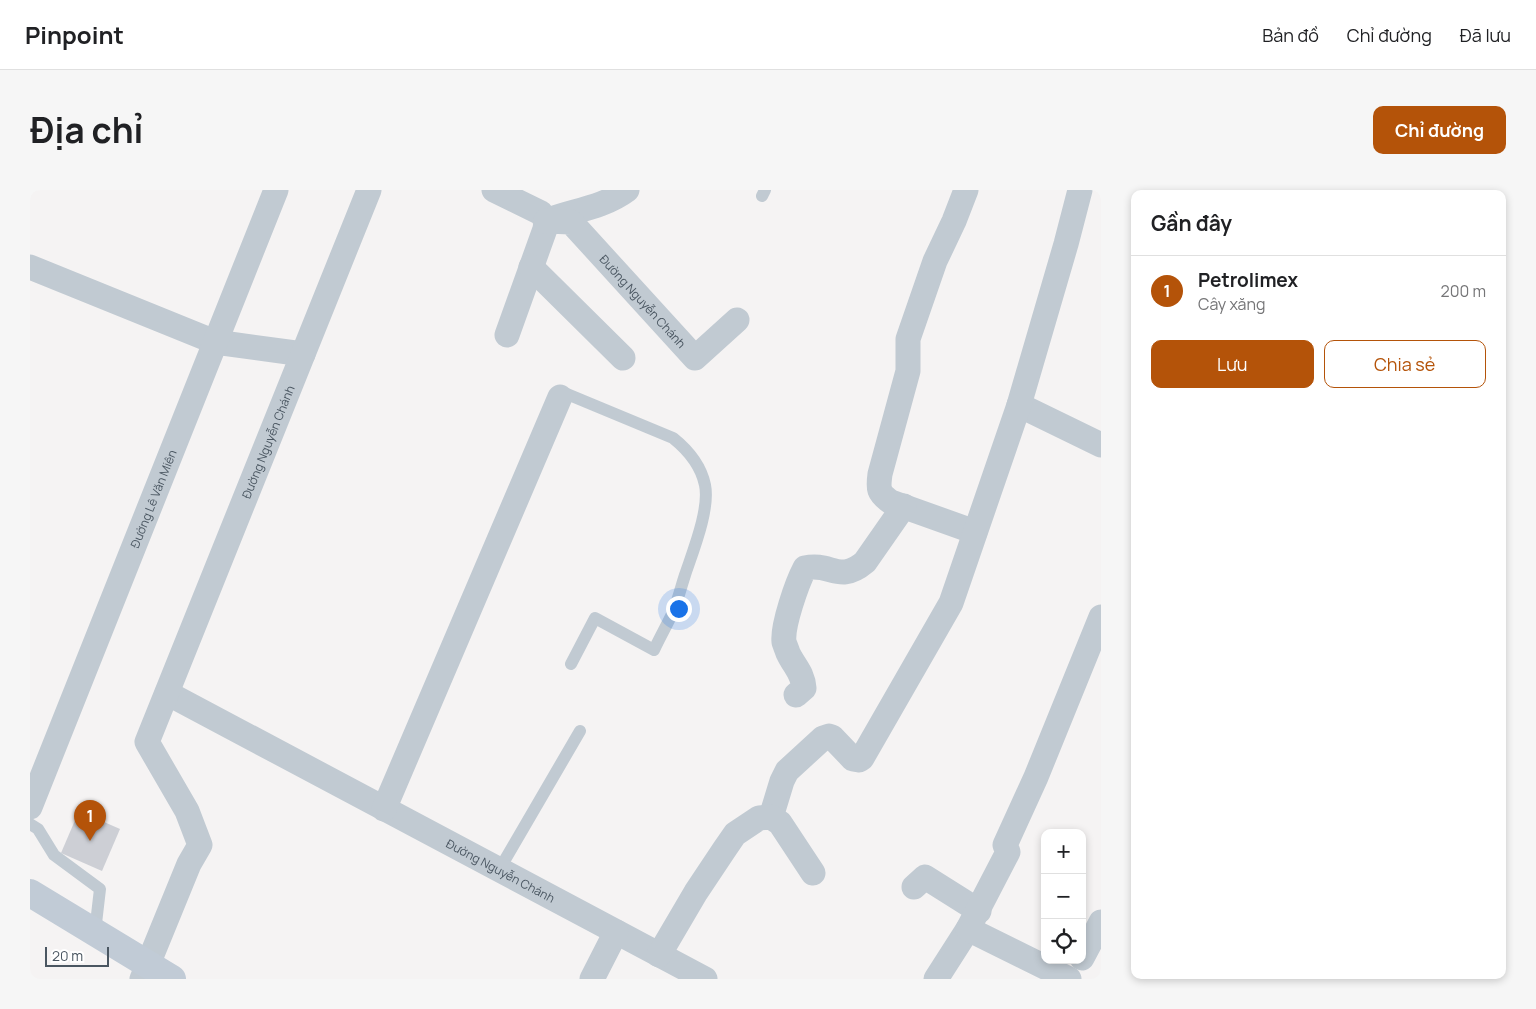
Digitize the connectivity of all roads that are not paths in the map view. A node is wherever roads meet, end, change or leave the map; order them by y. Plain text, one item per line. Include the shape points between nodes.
1 (276, 190) edge
2 (369, 190) edge
3 (494, 190) edge
4 (628, 190) edge
5 (966, 190) edge
6 (1080, 190) edge
7 (546, 221) junction
8 (30, 267) edge
9 (531, 267) junction
10 (737, 320) dead end
11 (507, 335) dead end
12 (215, 342) junction
13 (303, 354) junction
14 (623, 358) dead end
15 (560, 397) joint
16 (1019, 405) junction
17 (1101, 445) edge
18 (904, 506) junction
19 (975, 532) junction
20 (1101, 617) edge
21 (571, 664) dead end
22 (167, 694) junction
23 (796, 695) dead end
24 (580, 731) dead end
25 (30, 807) edge
26 (384, 809) junction
27 (771, 817) junction
28 (30, 824) edge
29 (499, 870) junction
30 (813, 873) dead end
31 (914, 887) dead end
32 (30, 893) edge
33 (973, 920) junction
34 (1101, 922) edge
35 (95, 932) junction
36 (616, 932) junction
37 (1086, 951) edge
38 (659, 955) junction
39 (1079, 964) edge
40 (145, 972) edge
41 (172, 979) edge
42 (592, 979) edge
43 (705, 979) edge
44 (936, 979) edge
45 (1070, 979) edge

1 - 12 street, Đường Lê Văn Miên
2 - 13 street, Đường Nguyễn Chánh
3 - 7 street via 541,213
4 - 7 street via 602,205
5 - 18 street via 935,262 908,339 908,371 880,474 878,487 882,497
6 - 16 street
7 - 9 street
7 - 10 street, Đường Nguyễn Chánh via 571,222 695,358
8 - 12 street
9 - 11 street
9 - 14 street
12 - 13 street
12 - 25 street, Đường Lê Văn Miên
13 - 22 street, Đường Nguyễn Chánh
15 - 21 lane via 567,394 673,438 685,447 700,470 706,493 698,535 674,610 654,650 595,618
15 - 26 street
16 - 17 street
16 - 19 street
18 - 19 street
18 - 23 street via 858,569 837,573 814,566 805,568 802,573 788,616 784,642 804,678 804,688
19 - 27 street via 951,603 862,758 853,759 832,737 823,738 787,772
20 - 33 street via 1005,846 1008,852
22 - 26 street, Đường Nguyễn Chánh
22 - 40 street, Đường Nguyễn Chánh via 147,742 187,811 200,845 189,864
24 - 29 lane
26 - 29 street, Đường Nguyễn Chánh
27 - 30 street via 780,823
27 - 38 street via 759,818 736,834 696,892
28 - 35 lane via 38,829 54,855 100,889
29 - 36 street, Đường Nguyễn Chánh
31 - 33 street via 924,877
32 - 35 street
33 - 44 street
33 - 45 street
34 - 37 street
35 - 40 street
36 - 38 street, Đường Nguyễn Chánh
36 - 42 street
38 - 43 street, Đường Nguyễn Chánh
39 - 45 street
40 - 41 street

